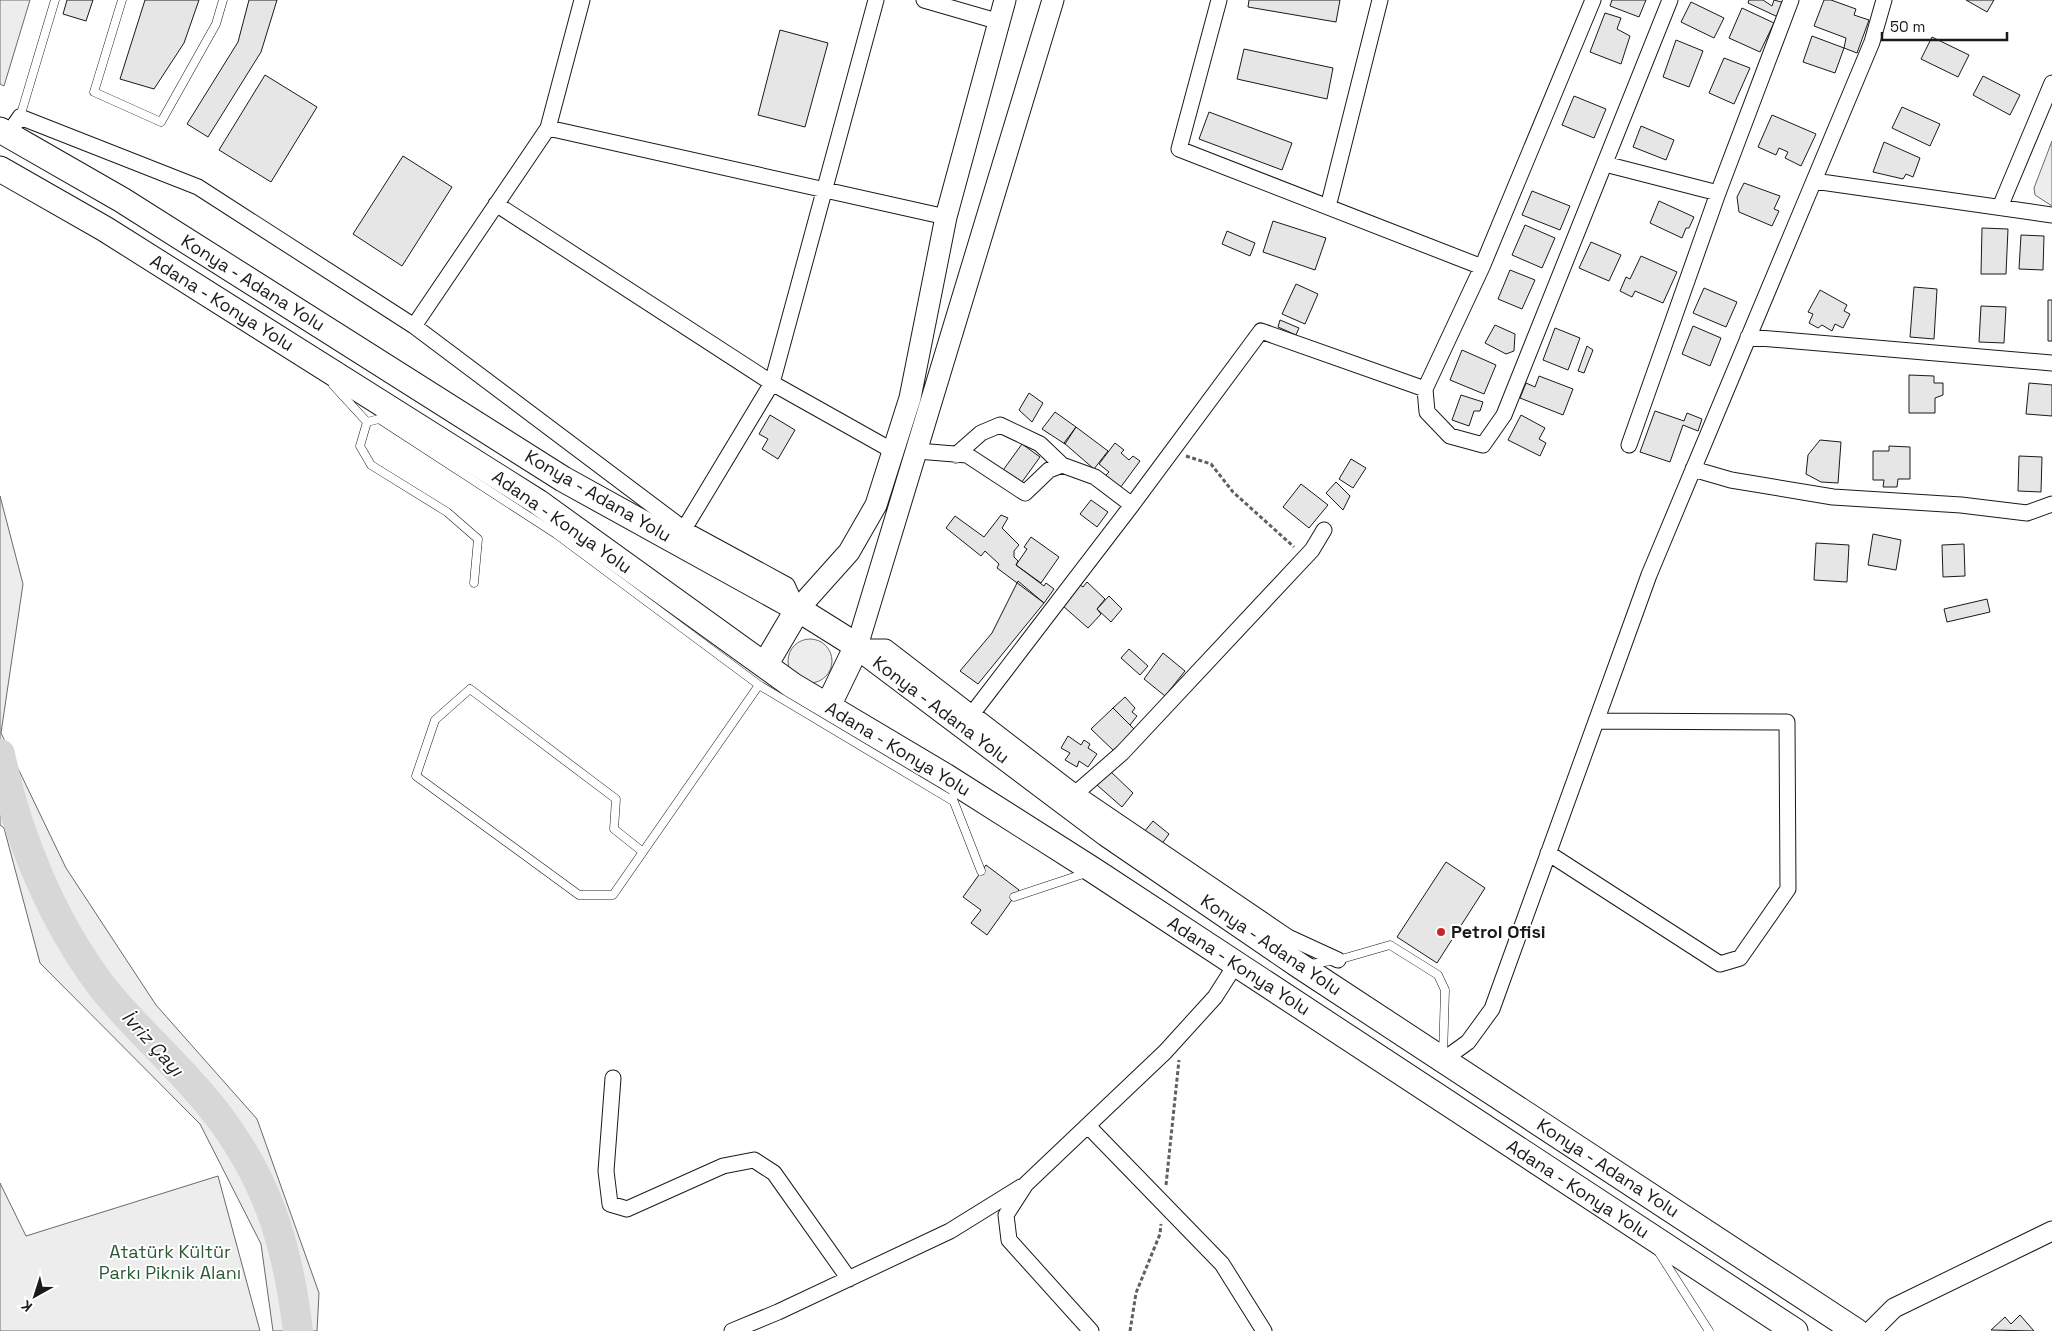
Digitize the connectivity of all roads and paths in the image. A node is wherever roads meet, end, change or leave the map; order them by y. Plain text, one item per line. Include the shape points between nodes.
1 (56, 0) edge
2 (122, 0) edge
3 (223, 0) edge
4 (582, 0) edge
5 (876, 0) edge
6 (924, 0) edge
7 (1006, 0) edge
8 (1053, 0) edge
9 (1219, 0) edge
10 (1380, 0) edge
11 (1593, 0) edge
12 (1670, 0) edge
13 (1791, 0) edge
14 (1884, 0) edge
15 (1000, 22) junction
16 (2052, 83) edge
17 (9, 127) edge
18 (548, 128) junction
19 (1605, 164) junction
20 (0, 169) edge
21 (1814, 181) junction
22 (824, 190) junction
23 (1718, 193) junction
24 (496, 204) junction
25 (1328, 207) junction
26 (2000, 207) junction
27 (2052, 215) edge
28 (946, 217) junction
29 (1482, 267) junction
30 (414, 326) junction
31 (1748, 337) junction
32 (310, 359) junction
33 (2052, 363) edge
34 (772, 382) junction
35 (1425, 389) junction
36 (367, 422) junction
37 (1629, 445) dead end
38 (893, 451) junction
39 (917, 451) junction
40 (1172, 452) junction
41 (956, 455) junction
42 (1062, 464) junction
43 (1693, 469) junction
44 (1132, 504) junction
45 (2052, 504) edge
46 (2027, 513) junction
47 (2052, 514) edge
48 (684, 529) junction
49 (1324, 530) dead end
50 (1306, 557) junction
51 (474, 583) dead end
52 (798, 609) junction
53 (857, 646) junction
54 (762, 675) junction
55 (828, 706) junction
56 (972, 714) junction
57 (1596, 721) junction
58 (945, 776) junction
59 (1076, 793) junction
60 (953, 801) junction
61 (643, 852) junction
62 (1548, 853) junction
63 (1093, 870) junction
64 (981, 871) dead end
65 (1014, 897) dead end
66 (1338, 960) junction
67 (1236, 964) junction
68 (1300, 966) junction
69 (1443, 1060) junction
70 (613, 1078) dead end
71 (1088, 1126) junction
72 (1026, 1184) junction
73 (2052, 1231) edge
74 (1648, 1235) junction
75 (849, 1279) junction
76 (732, 1331) edge
77 (1091, 1331) edge
78 (1264, 1331) edge
79 (1709, 1331) edge
80 (1795, 1331) edge
81 (1856, 1331) edge
82 (1872, 1331) edge

1 - 17 lane
2 - 3 lane via 94,92 161,122 216,24
4 - 18 street
5 - 22 street
6 - 15 street
7 - 15 main road
8 - 39 main road
9 - 25 street via 1179,149
10 - 25 street
11 - 29 street
12 - 19 street
13 - 23 street
14 - 21 street via 1872,42
15 - 28 main road
16 - 26 street
17 - 30 street via 198,187
17 - 52 highway, Konya - Adana Yolu via 563,479
18 - 22 street
18 - 24 street
19 - 23 street
19 - 35 street via 1504,415 1483,445 1450,436 1427,412
20 - 32 highway, Adana - Konya Yolu via 104,229
21 - 26 street
21 - 31 street
22 - 28 street
22 - 34 street
23 - 37 street
24 - 30 street
24 - 34 street
25 - 29 street
26 - 27 street
28 - 38 main road via 910,398
29 - 35 street
30 - 48 street
31 - 33 street
31 - 43 street
32 - 36 lane
32 - 54 highway, Adana - Konya Yolu via 538,502
34 - 38 street
34 - 48 street
35 - 40 street via 1261,331
36 - 51 lane via 360,446 371,466 447,512 478,539
36 - 54 lane via 379,419 556,534
38 - 52 main road via 876,505 849,552
39 - 41 street
39 - 53 main road
40 - 44 street
40 - 50 path via 1212,464 1233,492
41 - 42 street via 967,455 1025,492 1049,470
41 - 42 street via 981,433 1000,425 1040,444
42 - 44 street via 1095,477
43 - 46 street via 1731,480 1833,497 1961,505
43 - 57 street via 1649,575
44 - 56 street
45 - 46 street
46 - 47 street
48 - 52 street via 787,585
49 - 50 street
50 - 59 street via 1122,753
52 - 53 highway, Konya - Adana Yolu
52 - 54 highway
53 - 55 highway
53 - 56 street via 886,647
53 - 68 highway, Konya - Adana Yolu via 1107,834
54 - 55 highway, Adana - Konya Yolu
54 - 60 lane
54 - 61 lane
55 - 58 highway, Adana - Konya Yolu
56 - 59 street
57 - 62 street
57 - 62 street via 1787,722 1788,889 1740,958 1720,964
58 - 60 lane
58 - 63 highway, Adana - Konya Yolu
59 - 66 street via 1288,938
60 - 64 lane
61 - 61 lane via 614,829 616,799 470,689 435,720 416,776 579,895 613,896
62 - 69 street via 1492,1009 1468,1042
63 - 65 lane
63 - 67 highway, Adana - Konya Yolu
66 - 68 lane
66 - 69 lane via 1390,945 1438,976 1445,990
67 - 71 street via 1215,997 1165,1052
67 - 74 highway, Adana - Konya Yolu
68 - 69 highway, Konya - Adana Yolu
69 - 81 highway, Konya - Adana Yolu
70 - 75 street via 606,1171 610,1204 627,1209 723,1166 754,1160 774,1173
71 - 72 street
71 - 78 street via 1222,1264
72 - 75 street via 950,1232
72 - 77 street via 1006,1215 1010,1240
73 - 82 street via 1894,1308
74 - 79 lane
74 - 80 highway, Adana - Konya Yolu
75 - 76 street

